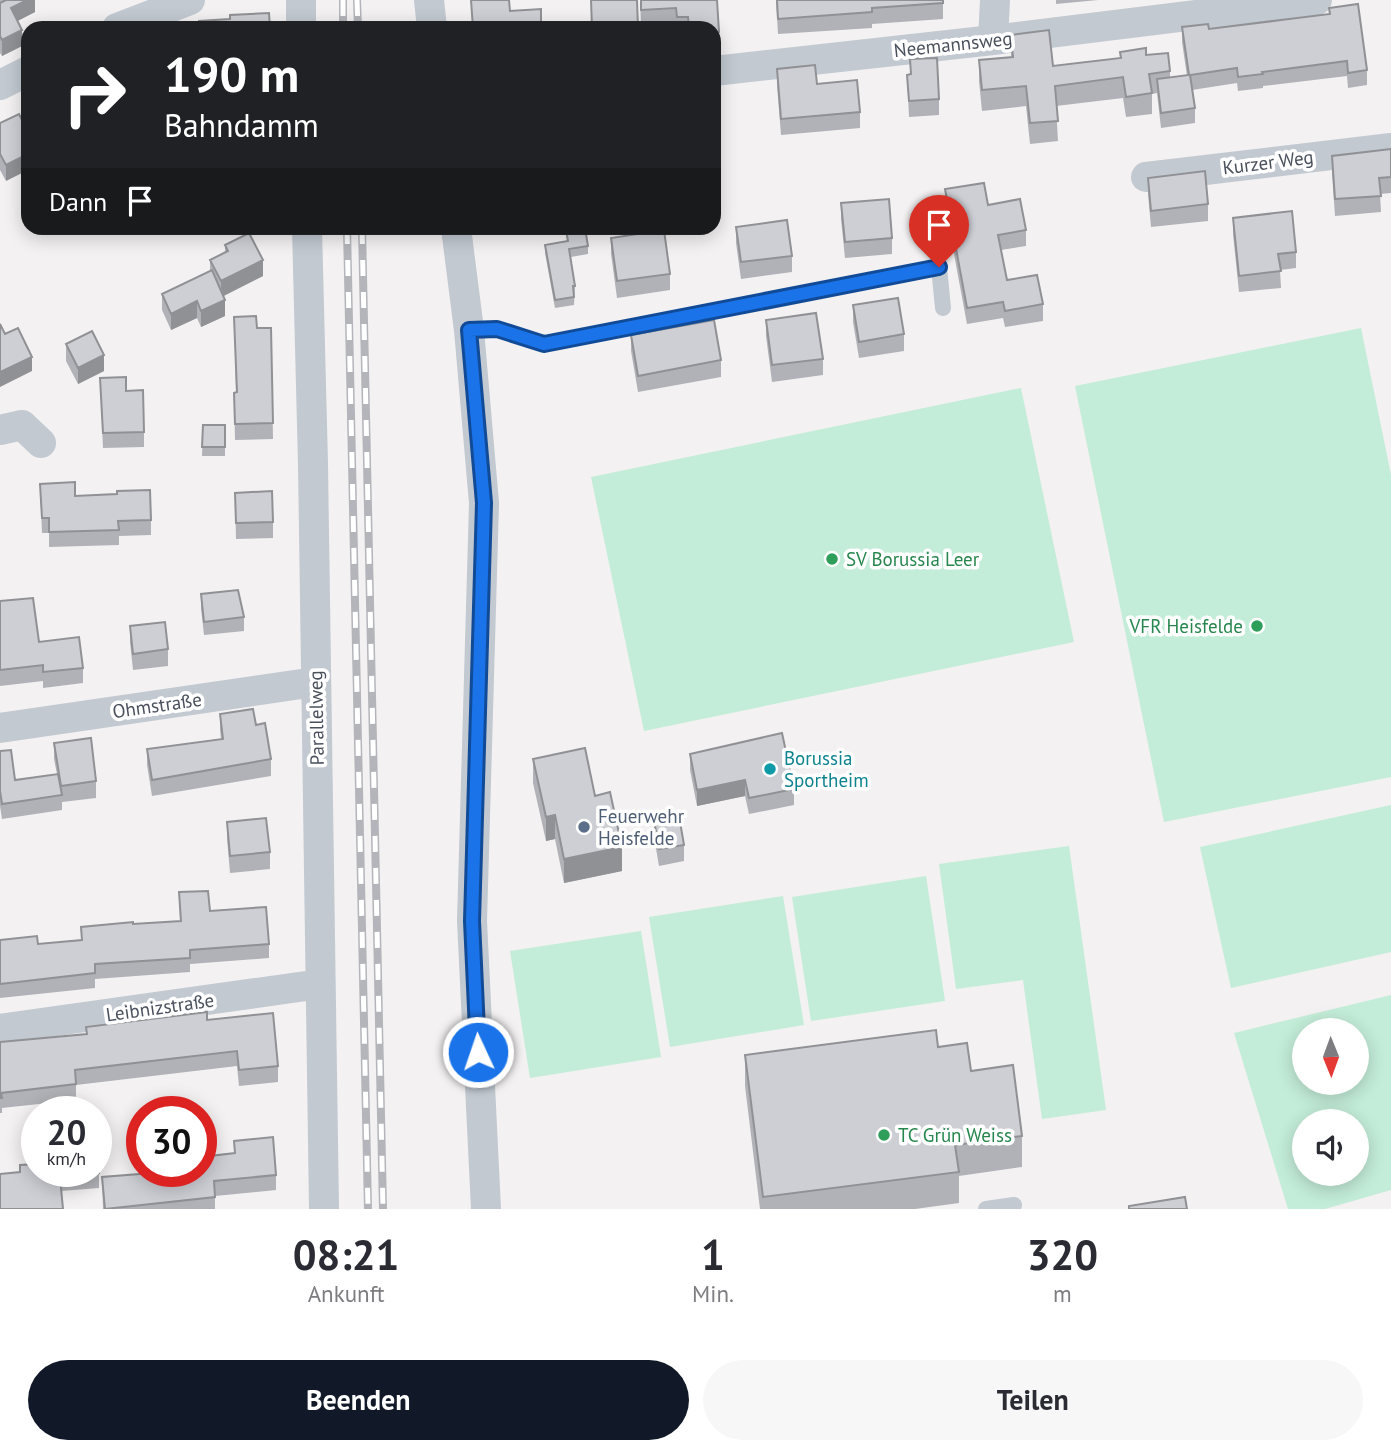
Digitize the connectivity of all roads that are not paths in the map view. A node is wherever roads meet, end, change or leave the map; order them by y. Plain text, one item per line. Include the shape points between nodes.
1 (190, 0) edge
2 (301, 0) edge
3 (429, 0) edge
4 (995, 0) edge
5 (1317, 0) edge
6 (133, 21) edge
7 (301, 21) edge
8 (431, 21) edge
9 (993, 40) junction
10 (721, 70) edge
11 (21, 74) edge
12 (0, 85) edge
13 (1391, 148) edge
14 (1146, 177) edge
15 (307, 235) edge
16 (457, 235) edge
17 (943, 308) dead end
18 (469, 330) junction
19 (0, 430) edge
20 (41, 443) dead end
21 (315, 682) junction
22 (0, 728) edge
23 (320, 984) junction
24 (0, 1029) edge
25 (1014, 1205) dead end
26 (324, 1209) edge
27 (486, 1209) edge
28 (986, 1209) edge

1 - 6 street
2 - 7 street
3 - 8 street
4 - 9 street
5 - 9 street, Neemannsweg
9 - 10 street, Neemannsweg
11 - 12 street
13 - 14 street, Kurzer Weg
15 - 21 street, Parallelweg
16 - 18 street
17 - 18 lane via 939,267 544,344 497,329
18 - 27 street via 484,503 472,921
19 - 20 street via 22,425
21 - 22 street, Ohmstraße
21 - 23 street, Parallelweg
23 - 24 street, Leibnizstraße
23 - 26 street, Parallelweg
25 - 28 lane

